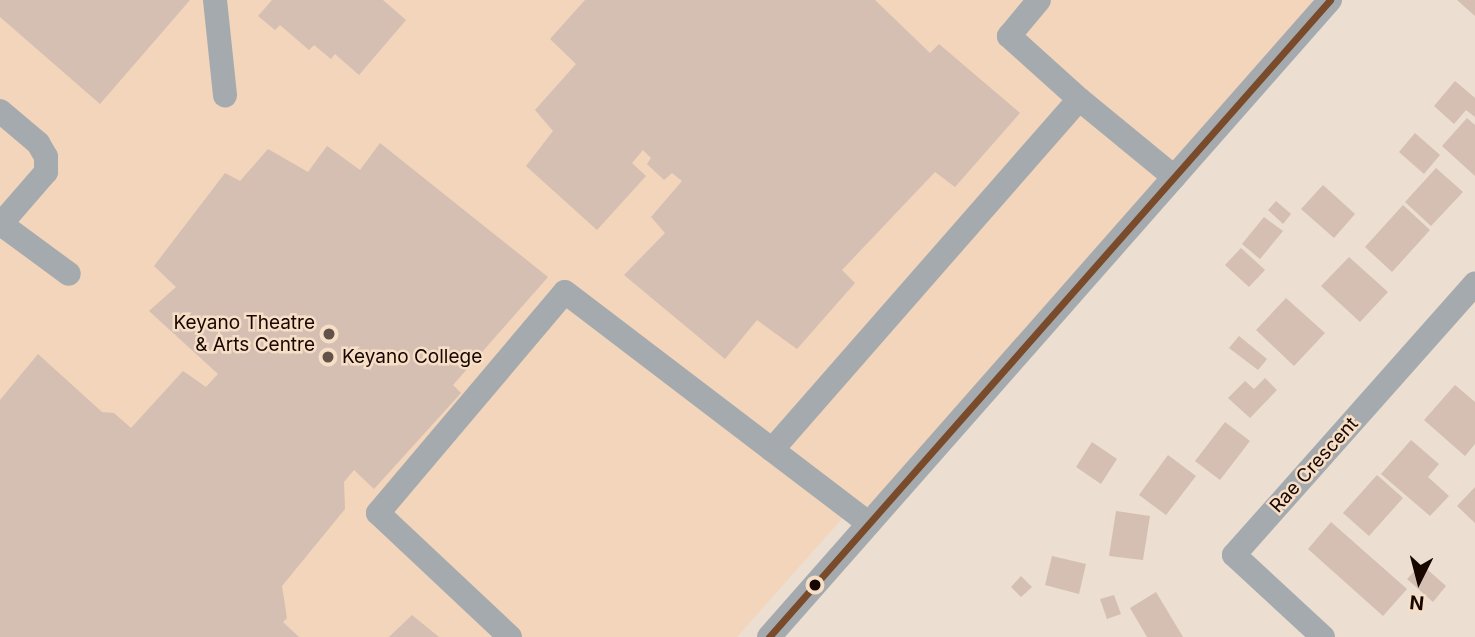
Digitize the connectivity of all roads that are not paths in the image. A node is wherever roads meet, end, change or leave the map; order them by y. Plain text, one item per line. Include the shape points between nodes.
1 (215, 0) edge
2 (1039, 0) edge
3 (1330, 0) edge
4 (225, 95) dead end
5 (1079, 99) junction
6 (0, 111) edge
7 (1174, 177) junction
8 (0, 224) edge
9 (69, 274) dead end
10 (1475, 284) edge
11 (772, 450) junction
12 (869, 524) junction
13 (510, 637) edge
14 (769, 637) edge
15 (1323, 637) edge

1 - 4 street
2 - 5 street via 1009,36
3 - 7 street
5 - 7 street
5 - 11 street
6 - 8 street via 38,143 46,157 46,172
7 - 12 street
8 - 9 street
10 - 15 street, Rae Crescent via 1234,555
11 - 12 street
11 - 13 street via 565,292 378,513
12 - 14 street

